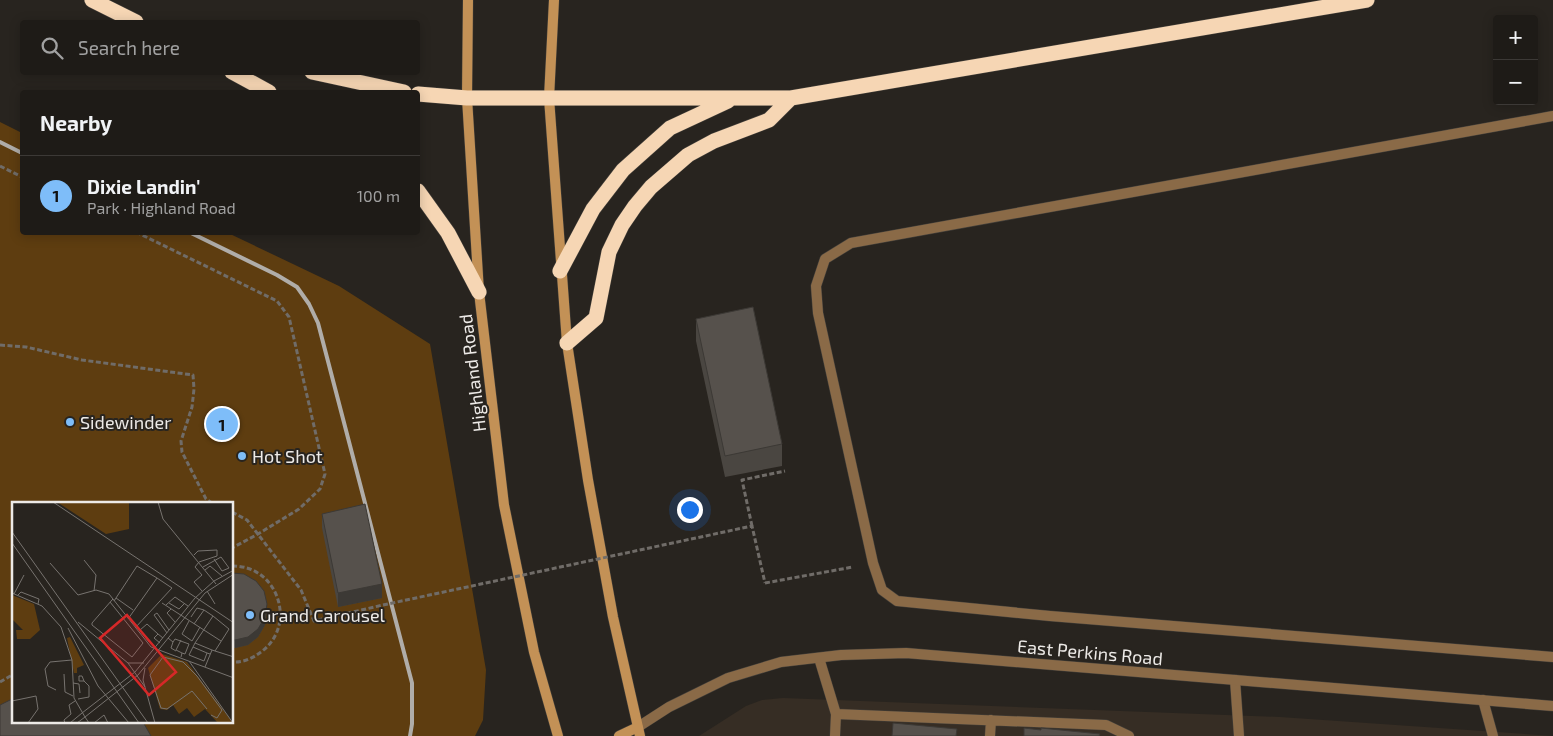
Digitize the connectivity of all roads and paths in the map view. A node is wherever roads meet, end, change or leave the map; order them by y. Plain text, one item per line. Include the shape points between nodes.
1 (92, 0) edge
2 (468, 0) edge
3 (554, 0) edge
4 (1367, 0) edge
5 (132, 20) edge
6 (238, 75) edge
7 (326, 75) edge
8 (265, 90) edge
9 (395, 90) edge
10 (420, 94) edge
11 (467, 98) junction
12 (549, 98) junction
13 (791, 98) junction
14 (731, 99) junction
15 (1553, 116) edge
16 (0, 166) edge
17 (20, 176) edge
18 (420, 194) edge
19 (142, 235) edge
20 (560, 271) junction
21 (479, 292) junction
22 (567, 343) junction
23 (0, 345) edge
24 (785, 471) dead end
25 (210, 502) edge
26 (234, 513) edge
27 (752, 526) junction
28 (258, 534) junction
29 (234, 547) edge
30 (873, 563) junction
31 (234, 566) edge
32 (819, 658) junction
33 (1553, 658) edge
34 (234, 662) edge
35 (12, 675) edge
36 (1235, 680) junction
37 (0, 682) edge
38 (1483, 700) junction
39 (1553, 706) edge
40 (836, 714) junction
41 (992, 720) junction
42 (639, 732) edge
43 (558, 736) edge
44 (619, 736) edge
45 (835, 736) edge
46 (990, 736) edge
47 (1129, 736) edge
48 (1239, 736) edge
49 (1492, 736) edge

1 - 5 highway
2 - 11 main road, Highland Road
3 - 12 main road
4 - 13 highway
6 - 8 highway
7 - 9 highway
10 - 11 highway
11 - 12 highway
11 - 21 main road, Highland Road
12 - 14 highway
12 - 20 main road
13 - 14 highway
13 - 22 highway via 769,120 714,141 688,155 651,187 626,218 609,252 596,318
14 - 20 highway via 670,128 623,170 593,209
15 - 30 street via 851,243 825,259 816,286 818,313
16 - 17 path
18 - 21 highway via 448,233
19 - 28 path via 276,301 289,317 324,474 320,489 299,509
20 - 22 main road
21 - 43 main road, Highland Road via 504,505 534,652
22 - 42 main road via 611,607
23 - 25 path via 192,375 192,407 182,452
24 - 27 path via 742,480
26 - 28 path via 247,520
27 - 28 path, bridge via 314,621 301,590
27 - 30 path, bridge via 765,584
28 - 29 path
30 - 33 street via 882,590 897,601
31 - 34 path via 250,568 274,588 281,620 267,648 254,658
32 - 36 street, East Perkins Road via 906,653
32 - 40 street
32 - 42 street, East Perkins Road via 781,662 728,678 669,707
35 - 37 path
36 - 38 street, East Perkins Road
36 - 48 street
38 - 39 street, East Perkins Road
38 - 49 street
40 - 41 street
40 - 45 street
41 - 46 street
41 - 47 street via 1106,724
42 - 44 main road

